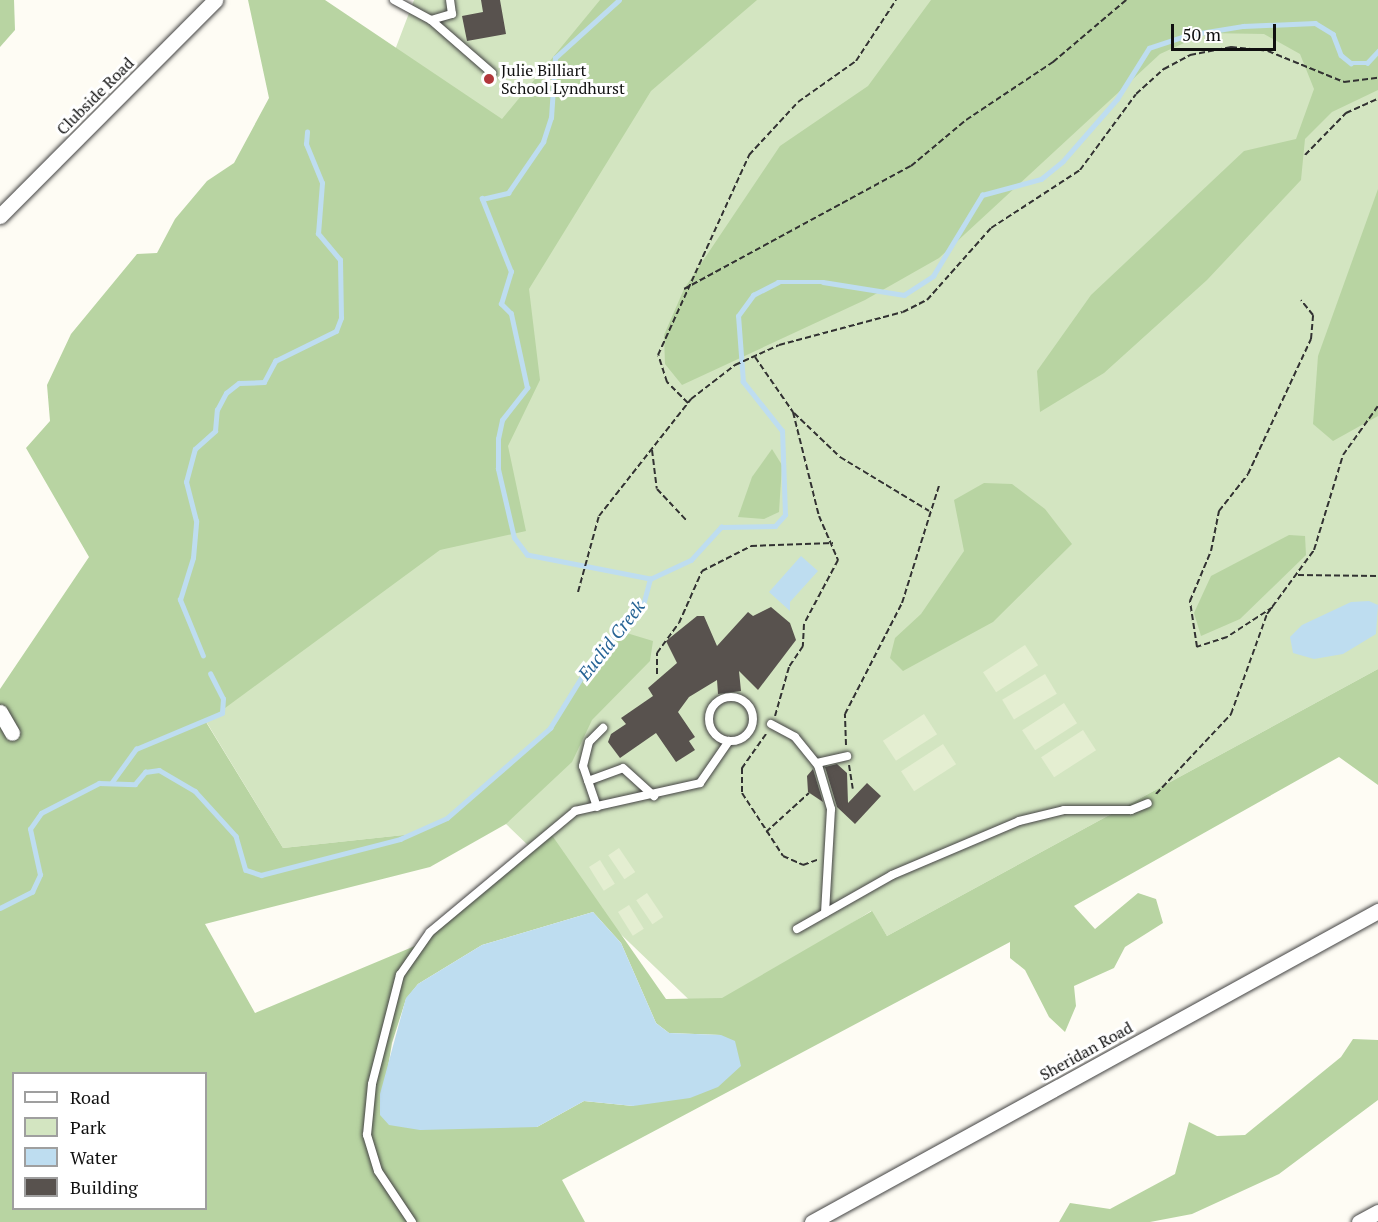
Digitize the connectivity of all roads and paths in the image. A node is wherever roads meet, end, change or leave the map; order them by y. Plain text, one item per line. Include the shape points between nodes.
1 (394, 0) edge
2 (450, 0) edge
3 (896, 0) edge
4 (1126, 0) edge
5 (208, 3) edge
6 (431, 20) junction
7 (492, 73) dead end
8 (1378, 78) edge
9 (1378, 99) edge
10 (1305, 155) dead end
11 (0, 216) edge
12 (684, 289) junction
13 (1300, 300) dead end
14 (754, 356) junction
15 (688, 403) junction
16 (1378, 406) edge
17 (793, 411) junction
18 (652, 450) junction
19 (939, 486) dead end
20 (929, 511) junction
21 (687, 521) dead end
22 (833, 543) junction
23 (1298, 575) junction
24 (1378, 576) edge
25 (578, 592) dead end
26 (1273, 607) junction
27 (657, 674) dead end
28 (0, 712) edge
29 (771, 724) junction
30 (603, 728) dead end
31 (12, 733) dead end
32 (729, 741) junction
33 (847, 756) junction
34 (817, 763) junction
35 (588, 781) junction
36 (853, 789) dead end
37 (809, 793) dead end
38 (654, 796) junction
39 (1148, 803) joint
40 (597, 807) junction
41 (766, 832) junction
42 (828, 854) junction
43 (1378, 911) edge
44 (825, 913) junction
45 (797, 929) dead end
46 (1378, 1212) edge
47 (412, 1222) edge
48 (812, 1222) edge
49 (1359, 1222) edge

1 - 6 lane
2 - 6 lane via 452,14
3 - 12 path via 882,30 856,61 798,102 749,155
4 - 12 path via 1053,62 966,120 911,166
5 - 11 street, Clubside Road
6 - 7 lane
8 - 14 path via 1344,82 1251,48 1213,49 1178,60 1136,94 1080,170 991,228 927,300
9 - 10 path via 1346,114
12 - 15 path via 658,355 667,381
13 - 26 path via 1312,315 1311,339 1248,474 1219,510 1211,551 1190,601 1197,647 1227,637
14 - 15 path via 735,365
14 - 17 path
15 - 18 path
16 - 23 path via 1343,455 1314,550
17 - 20 path via 840,457
17 - 22 path via 819,516
18 - 21 path via 657,489
18 - 25 path via 599,516
19 - 20 path
20 - 33 path via 902,603 844,714
22 - 27 path via 752,546 702,571 680,623 657,654
22 - 29 path via 837,568 818,591 815,611 804,624 803,646 789,667
23 - 24 path
23 - 26 path
26 - 39 path via 1231,714
28 - 31 street
29 - 34 lane via 795,737
29 - 41 path via 742,768 739,784
30 - 35 lane via 584,752
32 - 32 lane via 748,735 754,721 750,707 732,696 713,706 709,720 714,734
32 - 38 lane via 700,783
33 - 34 lane
33 - 36 path
34 - 42 lane via 831,808
35 - 38 lane via 623,768
35 - 40 lane
37 - 41 path
38 - 40 lane
39 - 44 lane via 1131,810 1043,813 1019,821 892,875
40 - 47 lane via 575,812 533,842 430,932 400,975 372,1084 367,1135 378,1171
41 - 42 path via 792,862 811,863
42 - 44 lane
43 - 48 street, Sheridan Road
44 - 45 lane
46 - 49 street

